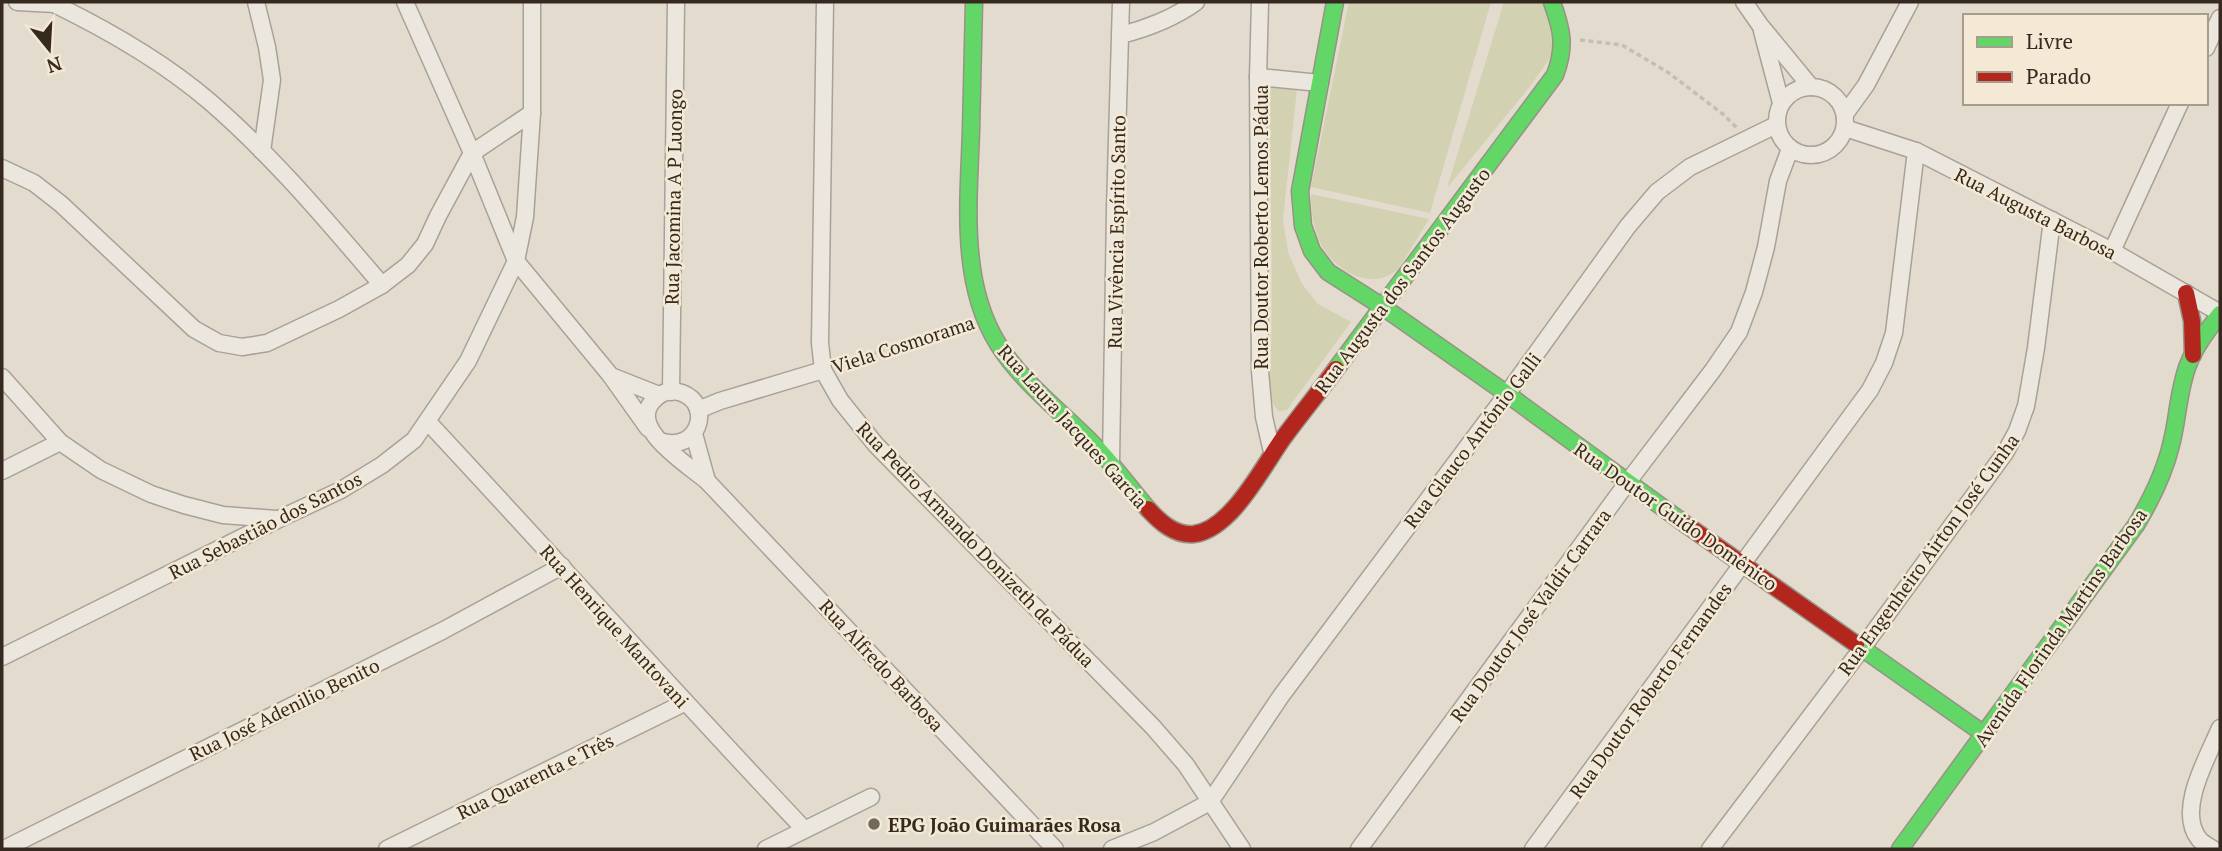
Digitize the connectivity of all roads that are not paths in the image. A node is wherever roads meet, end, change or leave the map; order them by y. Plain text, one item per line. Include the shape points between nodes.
1 (256, 2) edge
2 (405, 2) edge
3 (532, 2) edge
4 (676, 2) edge
5 (825, 2) edge
6 (974, 2) edge
7 (1121, 2) edge
8 (1196, 2) edge
9 (1260, 2) edge
10 (1335, 2) edge
11 (1552, 2) edge
12 (1910, 2) edge
13 (21, 3) edge
14 (53, 3) edge
15 (1750, 5) edge
16 (2220, 19) edge
17 (1760, 25) junction
18 (1121, 35) junction
19 (2208, 44) edge
20 (1258, 77) junction
21 (1320, 83) junction
22 (1811, 86) junction
23 (1781, 103) junction
24 (2178, 105) edge
25 (532, 113) junction
26 (1845, 121) junction
27 (1776, 125) junction
28 (1790, 149) junction
29 (262, 151) junction
30 (1916, 151) junction
31 (472, 153) junction
32 (2, 168) edge
33 (2052, 220) junction
34 (2112, 251) junction
35 (516, 261) junction
36 (382, 285) junction
37 (2186, 293) junction
38 (1384, 307) junction
39 (2220, 313) edge
40 (2193, 355) junction
41 (823, 370) junction
42 (611, 376) junction
43 (2, 377) edge
44 (665, 393) junction
45 (1507, 394) junction
46 (698, 410) junction
47 (428, 422) junction
48 (648, 429) junction
49 (694, 434) junction
50 (660, 441) junction
51 (60, 442) junction
52 (1272, 452) junction
53 (1111, 462) junction
54 (2, 471) edge
55 (707, 481) junction
56 (1628, 483) junction
57 (279, 519) junction
58 (1193, 534) joint
59 (1743, 564) junction
60 (562, 566) junction
61 (1863, 648) junction
62 (2, 657) edge
63 (684, 703) junction
64 (2220, 728) edge
65 (1984, 734) junction
66 (871, 797) dead end
67 (1210, 802) junction
68 (804, 829) junction
69 (4, 849) edge
70 (387, 849) edge
71 (766, 849) edge
72 (1055, 849) edge
73 (1112, 849) edge
74 (1242, 849) edge
75 (1359, 849) edge
76 (1533, 849) edge
77 (1710, 849) edge
78 (1900, 849) edge
79 (2213, 849) edge

1 - 29 street via 272,80
2 - 31 street
3 - 25 street, Rua Sebastião dos Santos
4 - 44 street, Rua Jacomina A P Luongo
5 - 41 street, Rua Pedro Armando Donizeth de Pádua
6 - 53 street, Rua Laura Jacques Garcia via 971,244 984,318 1015,368
7 - 18 street, Rua Vivência Espírito Santo
8 - 18 street via 1144,29
9 - 20 street, Rua Doutor Roberto Lemos Pádua
10 - 21 street, Rua Doutor Guido Domênico
11 - 38 street, Rua Augusta dos Santos Augusto via 1564,55 1555,75
12 - 26 street
13 - 14 street
14 - 29 street via 150,58 208,100
15 - 17 street
16 - 19 street
17 - 22 street
17 - 23 street
18 - 53 street, Rua Vivência Espírito Santo
20 - 21 street
20 - 52 street, Rua Doutor Roberto Lemos Pádua via 1260,371
21 - 38 street, Rua Doutor Guido Domênico via 1300,191 1303,226 1312,251 1328,272
22 - 23 street via 1789,94
22 - 26 street via 1833,94 1841,103
23 - 27 street
24 - 34 street
25 - 31 street
25 - 35 street, Rua Sebastião dos Santos via 525,217
26 - 28 street via 1840,139 1823,154 1812,156
26 - 30 street, Rua Augusta Barbosa
27 - 28 street
27 - 45 street, Rua Glauco Antônio Galli via 1690,167 1657,192
28 - 56 street, Rua Doutor José Valdir Carrara via 1778,181 1754,292 1739,332
29 - 36 street
30 - 33 street, Rua Augusta Barbosa
30 - 59 street, Rua Doutor Roberto Fernandes via 1894,333 1884,363 1870,390
31 - 35 street
31 - 36 street via 425,244
32 - 36 street via 34,183 61,204 194,329 219,342 242,347 267,343
33 - 34 street, Rua Augusta Barbosa
33 - 61 street, Rua Engenheiro Airton José Cunha via 2036,348 2017,431
34 - 37 street, Rua Augusta Barbosa
35 - 42 street
35 - 47 street, Rua Sebastião dos Santos via 468,361
37 - 39 street, Rua Augusta Barbosa
37 - 40 street
38 - 45 street, Rua Doutor Guido Domênico
38 - 52 street, Rua Augusta dos Santos Augusto
39 - 40 street, Avenida Florinda Martins Barbosa
40 - 65 street, Avenida Florinda Martins Barbosa via 2165,467 2141,517
41 - 46 street
41 - 67 street, Rua Pedro Armando Donizeth de Pádua via 840,400 876,444 1153,727
42 - 44 street
42 - 48 street
43 - 51 street
44 - 46 street via 688,396
44 - 48 street via 649,407
45 - 56 street, Rua Doutor Guido Domênico
45 - 67 street, Rua Glauco Antônio Galli via 1281,695
46 - 49 street
47 - 57 street, Rua Sebastião dos Santos via 414,440 382,465
47 - 60 street, Rua Henrique Mantovani
48 - 50 street
49 - 50 street via 678,444
49 - 55 street, Rua Alfredo Barbosa
50 - 55 street, Rua Alfredo Barbosa
51 - 54 street
51 - 57 street via 101,470 151,494 223,515
52 - 58 street, Rua Augusta dos Santos Augusto via 1225,517
53 - 58 street, Rua Laura Jacques Garcia via 1159,521 1181,534
55 - 72 street, Rua Alfredo Barbosa
56 - 59 street, Rua Doutor Guido Domênico
56 - 75 street, Rua Doutor José Valdir Carrara
57 - 62 street, Rua Sebastião dos Santos
59 - 61 street, Rua Doutor Guido Domênico
59 - 76 street, Rua Doutor Roberto Fernandes
60 - 63 street, Rua Henrique Mantovani
60 - 69 street, Rua José Adenilio Benito via 442,631
61 - 65 street, Rua Doutor Guido Domênico
61 - 77 street, Rua Engenheiro Airton José Cunha
63 - 68 street, Rua Henrique Mantovani
63 - 70 street, Rua Quarenta e Três
64 - 79 street via 2190,811 2200,839
65 - 78 street, Avenida Florinda Martins Barbosa
66 - 68 street
67 - 73 street
67 - 74 street, Rua Pedro Armando Donizeth de Pádua
68 - 71 street

